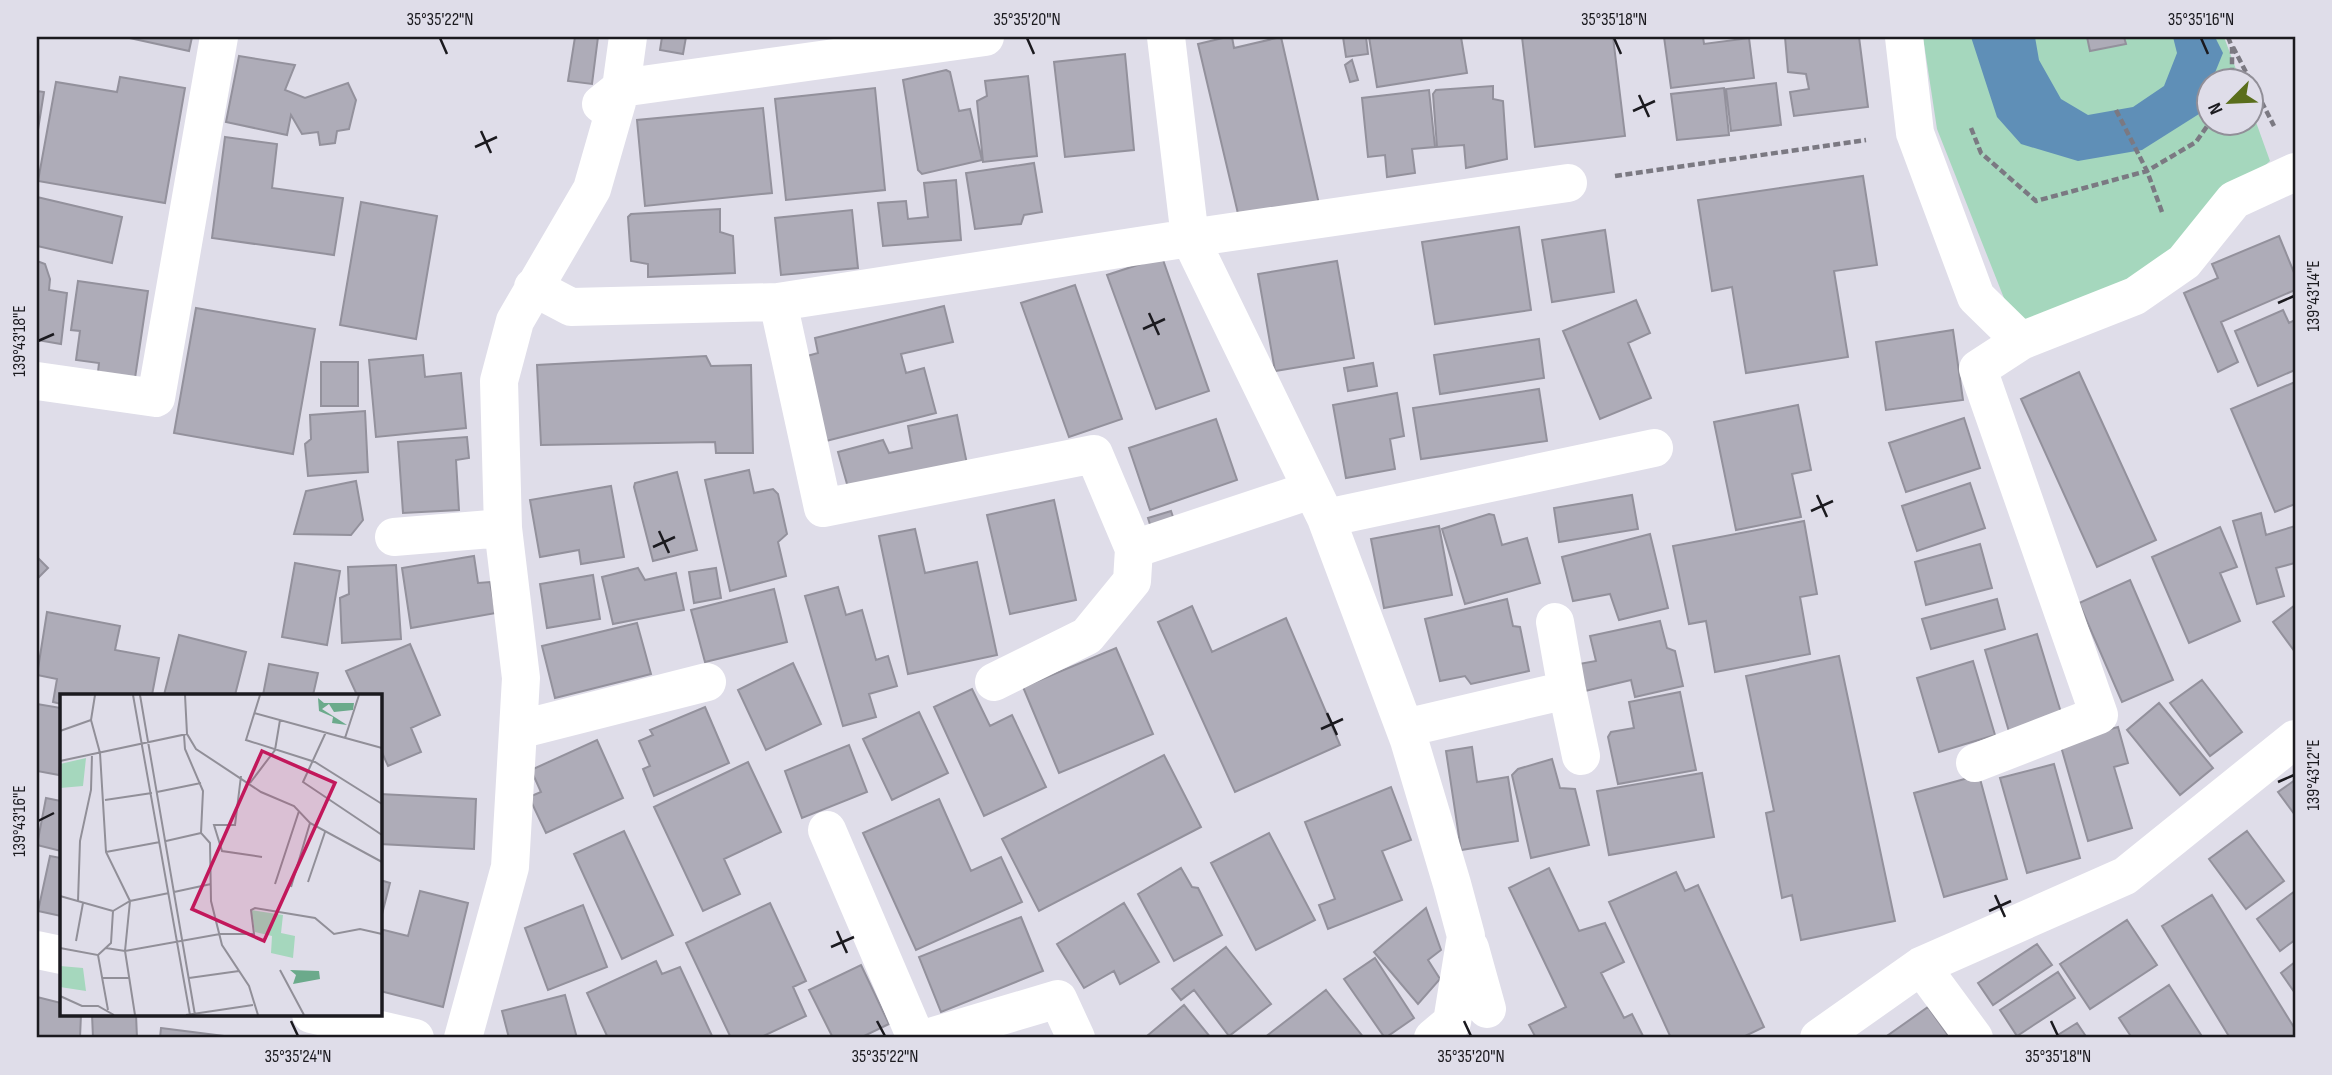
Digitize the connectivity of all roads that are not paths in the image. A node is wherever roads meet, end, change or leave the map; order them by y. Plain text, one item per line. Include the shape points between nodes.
1 (219, 37) edge
2 (628, 37) edge
3 (985, 37) edge
4 (1166, 37) edge
5 (1904, 37) edge
6 (607, 99) junction
7 (2295, 172) edge
8 (1568, 183) road end
9 (1190, 238) junction
10 (533, 287) junction
11 (778, 302) junction
12 (2021, 341) junction
13 (37, 381) edge
14 (1654, 448) dead end
15 (1318, 503) junction
16 (503, 528) junction
17 (394, 537) dead end
18 (1134, 549) junction
19 (1555, 622) dead end
20 (707, 682) dead end
21 (994, 682) dead end
22 (1567, 690) junction
23 (1405, 728) junction
24 (518, 730) junction
25 (2295, 739) edge
26 (1581, 756) dead end
27 (1975, 764) dead end
28 (827, 830) dead end
29 (1466, 936) junction
30 (37, 950) edge
31 (60, 955) edge
32 (1921, 966) junction
33 (1487, 1009) dead end
34 (320, 1016) edge
35 (415, 1038) edge
36 (463, 1038) edge
37 (916, 1038) edge
38 (927, 1038) edge
39 (1076, 1038) edge
40 (1433, 1038) edge
41 (1819, 1038) edge
42 (1974, 1038) edge

1 - 13 street via 156,398
2 - 6 street
3 - 6 street
4 - 9 street
5 - 12 street via 1915,134 1976,297
6 - 10 street via 592,188
7 - 12 street via 2234,200 2183,262 2135,296
8 - 9 street
9 - 11 street
9 - 15 street
10 - 11 street via 571,307
10 - 16 street via 515,321 499,381
11 - 18 street via 823,508 1094,454
12 - 27 street via 1978,369 2099,715
14 - 15 street
15 - 18 street
15 - 23 street
16 - 17 street
16 - 24 street via 521,678
18 - 21 street via 1132,580 1087,636
19 - 22 street
20 - 24 street
22 - 23 street
22 - 26 street
23 - 29 street
24 - 36 street via 510,867
25 - 32 street via 2125,876
28 - 37 street
29 - 33 street
29 - 40 street via 1452,1022
30 - 31 street
32 - 41 street
32 - 42 street
34 - 35 street
38 - 39 street via 1058,999

